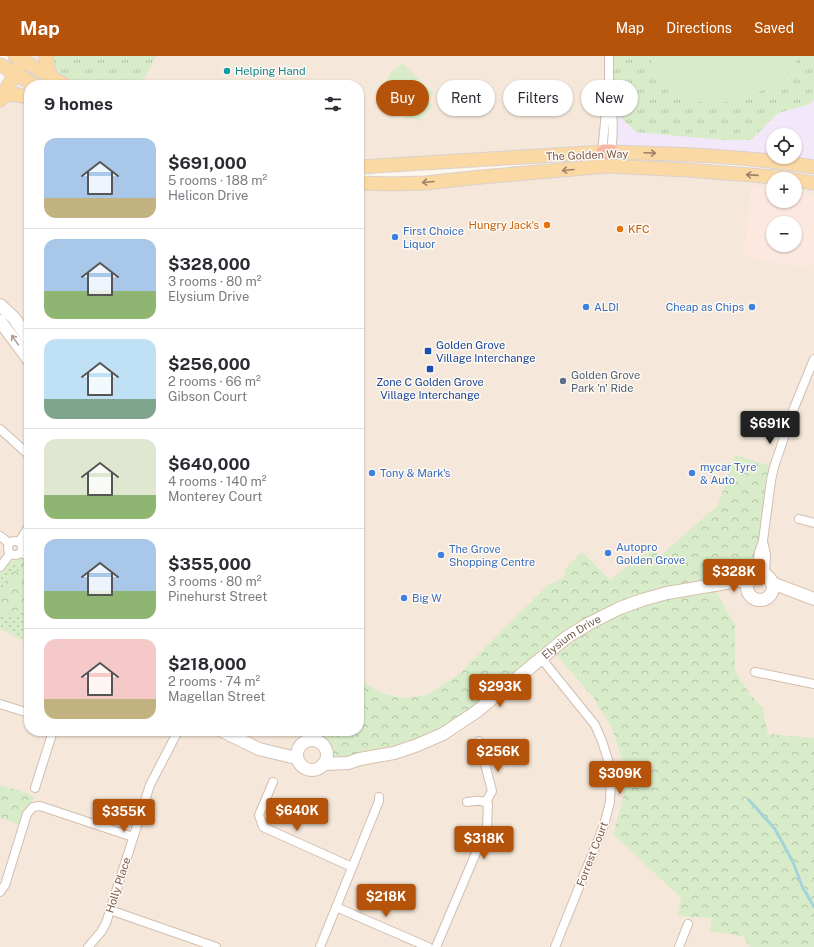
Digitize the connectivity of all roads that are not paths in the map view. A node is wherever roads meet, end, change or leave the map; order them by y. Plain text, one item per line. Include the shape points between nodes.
1 (46, 56) edge
2 (609, 56) edge
3 (21, 57) edge
4 (2, 63) edge
5 (16, 73) junction
6 (51, 77) junction
7 (27, 80) edge
8 (56, 80) edge
9 (24, 96) edge
10 (1, 99) edge
11 (607, 157) junction
12 (513, 158) junction
13 (364, 167) edge
14 (364, 167) edge
15 (814, 167) edge
16 (515, 174) junction
17 (766, 176) edge
18 (802, 181) edge
19 (364, 183) edge
20 (814, 183) edge
21 (0, 305) edge
22 (0, 321) edge
23 (24, 333) edge
24 (24, 353) edge
25 (814, 359) edge
26 (0, 429) edge
27 (24, 451) edge
28 (799, 519) dead end
29 (814, 523) edge
30 (24, 534) edge
31 (0, 536) edge
32 (19, 542) junction
33 (8, 543) junction
34 (21, 552) junction
35 (10, 554) junction
36 (24, 554) edge
37 (0, 567) edge
38 (763, 581) junction
39 (713, 586) junction
40 (748, 593) junction
41 (809, 597) edge
42 (541, 658) junction
43 (755, 672) dead end
44 (814, 684) edge
45 (0, 704) edge
46 (24, 711) edge
47 (51, 736) edge
48 (175, 736) edge
49 (232, 736) edge
50 (250, 736) edge
51 (322, 736) edge
52 (479, 741) dead end
53 (301, 744) edge
54 (325, 748) junction
55 (360, 759) junction
56 (324, 764) junction
57 (272, 782) dead end
58 (35, 788) dead end
59 (379, 797) dead end
60 (467, 802) dead end
61 (486, 802) junction
62 (133, 837) junction
63 (352, 867) junction
64 (0, 892) edge
65 (336, 907) junction
66 (110, 910) junction
67 (688, 924) dead end
68 (88, 947) edge
69 (213, 947) edge
70 (320, 947) edge
71 (428, 947) edge
72 (436, 947) edge
73 (555, 947) edge
74 (679, 947) edge

1 - 6 main road
2 - 11 street via 603,142
3 - 5 main road
3 - 6 main road
4 - 5 main road
5 - 7 main road
5 - 10 main road
6 - 8 main road
9 - 10 main road via 11,94
11 - 12 main road, The Golden Way
11 -> 15 main road, The Golden Way via 726,157
11 -> 16 main road, The Golden Way
17 -> 11 main road, The Golden Way
12 - 13 main road, The Golden Way
12 - 16 main road
14 - 16 main road via 435,171 494,168
16 -> 19 main road, The Golden Way via 419,183
18 - 20 main road
21 - 23 street via 14,318
24 -> 22 street
25 - 38 street via 794,408 771,480 763,541 759,552
26 - 27 street
28 - 29 street
30 - 32 street
31 - 33 street
32 - 33 street via 13,540
32 - 34 street
33 - 35 street via 7,549
34 - 35 street
34 - 36 street
35 - 37 street
38 - 39 street, Elysium Drive
38 - 40 street via 747,588
38 - 40 street, Elysium Drive via 766,598 753,598
38 - 41 street
39 - 40 street, Elysium Drive
39 - 42 street, Elysium Drive via 667,593 620,608 579,630
42 - 55 street, Elysium Drive via 476,712 443,734 405,750
42 - 73 street, Forrest Court via 596,726 608,760 611,780 610,802 604,825
43 - 44 street
45 - 46 street
47 - 58 street
48 - 62 street, Holly Place via 150,785
49 - 53 street via 259,749
50 - 53 street via 275,747
51 - 54 street
52 - 61 street via 492,791
53 - 54 street via 311,739 317,740
53 - 56 street via 301,766 312,770 319,769
54 - 55 street, Elysium Drive via 345,757
54 - 56 street
55 - 56 street, Elysium Drive via 348,763
57 - 63 street via 259,815 263,827
59 - 63 street
60 - 61 street
61 - 72 street via 489,806 487,827
62 - 64 street via 40,806 33,808 27,814 5,885
62 - 66 street, Holly Place
63 - 65 street
65 - 70 street
65 - 71 street
66 - 68 street, Holly Place via 101,932
66 - 69 street
67 - 74 street

